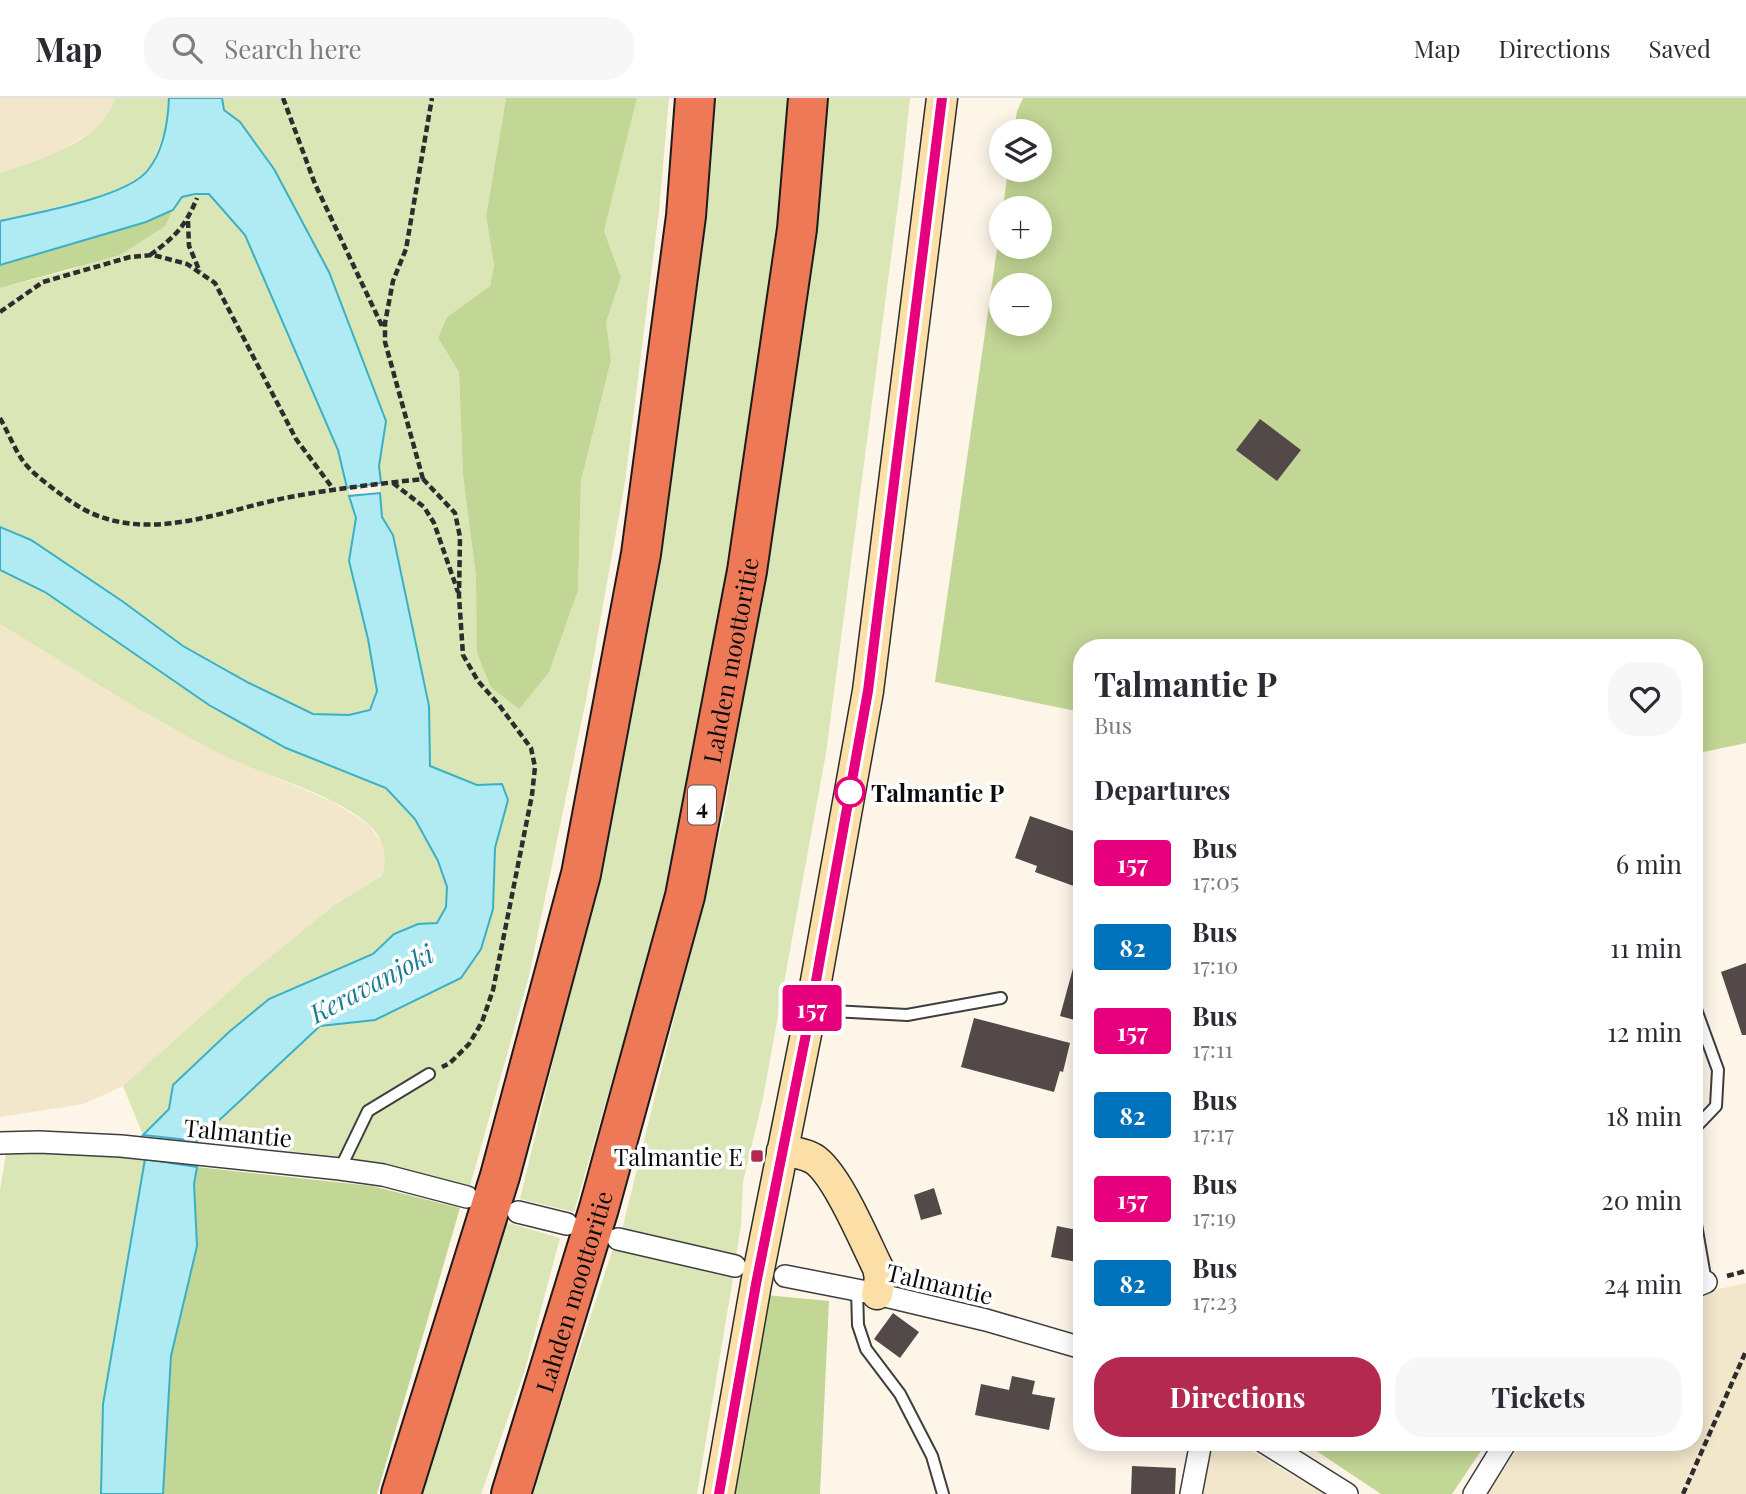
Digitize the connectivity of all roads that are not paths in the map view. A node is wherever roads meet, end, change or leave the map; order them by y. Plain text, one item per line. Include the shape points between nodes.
1 (695, 98) edge
2 (808, 98) edge
3 (942, 98) edge
4 (1001, 998) dead end
5 (811, 1009) junction
6 (1703, 1029) edge
7 (429, 1074) road end
8 (1703, 1119) edge
9 (0, 1143) edge
10 (782, 1151) junction
11 (340, 1170) junction
12 (467, 1198) dead end
13 (518, 1212) dead end
14 (566, 1224) dead end
15 (618, 1238) dead end
16 (735, 1266) dead end
17 (785, 1276) dead end
18 (867, 1292) junction
19 (1073, 1345) edge
20 (1199, 1451) edge
21 (1279, 1451) edge
22 (1500, 1451) edge
23 (401, 1494) edge
24 (511, 1494) edge
25 (719, 1494) edge
26 (943, 1494) edge
27 (1191, 1494) edge
28 (1348, 1494) edge
29 (1474, 1494) edge

1 - 23 highway via 686,216 641,554 581,874 500,1176
2 - 24 highway, Lahden moottoritie / 4 via 797,229 747,571 685,896 599,1209
3 - 5 main road via 868,691
4 - 5 lane via 907,1015
5 - 10 main road
6 - 8 lane via 1718,1070 1716,1105
7 - 11 lane via 368,1111
9 - 11 street, Talmantie via 121,1146
10 - 18 main road via 817,1161 836,1185 878,1268 880,1278
10 - 25 main road
11 - 12 street, Talmantie via 383,1175
13 - 14 street
15 - 16 street
17 - 18 street, Talmantie
18 - 19 street, Talmantie
18 - 26 lane via 858,1325 866,1349 900,1394 932,1456
20 - 27 street
21 - 28 street
22 - 29 street

